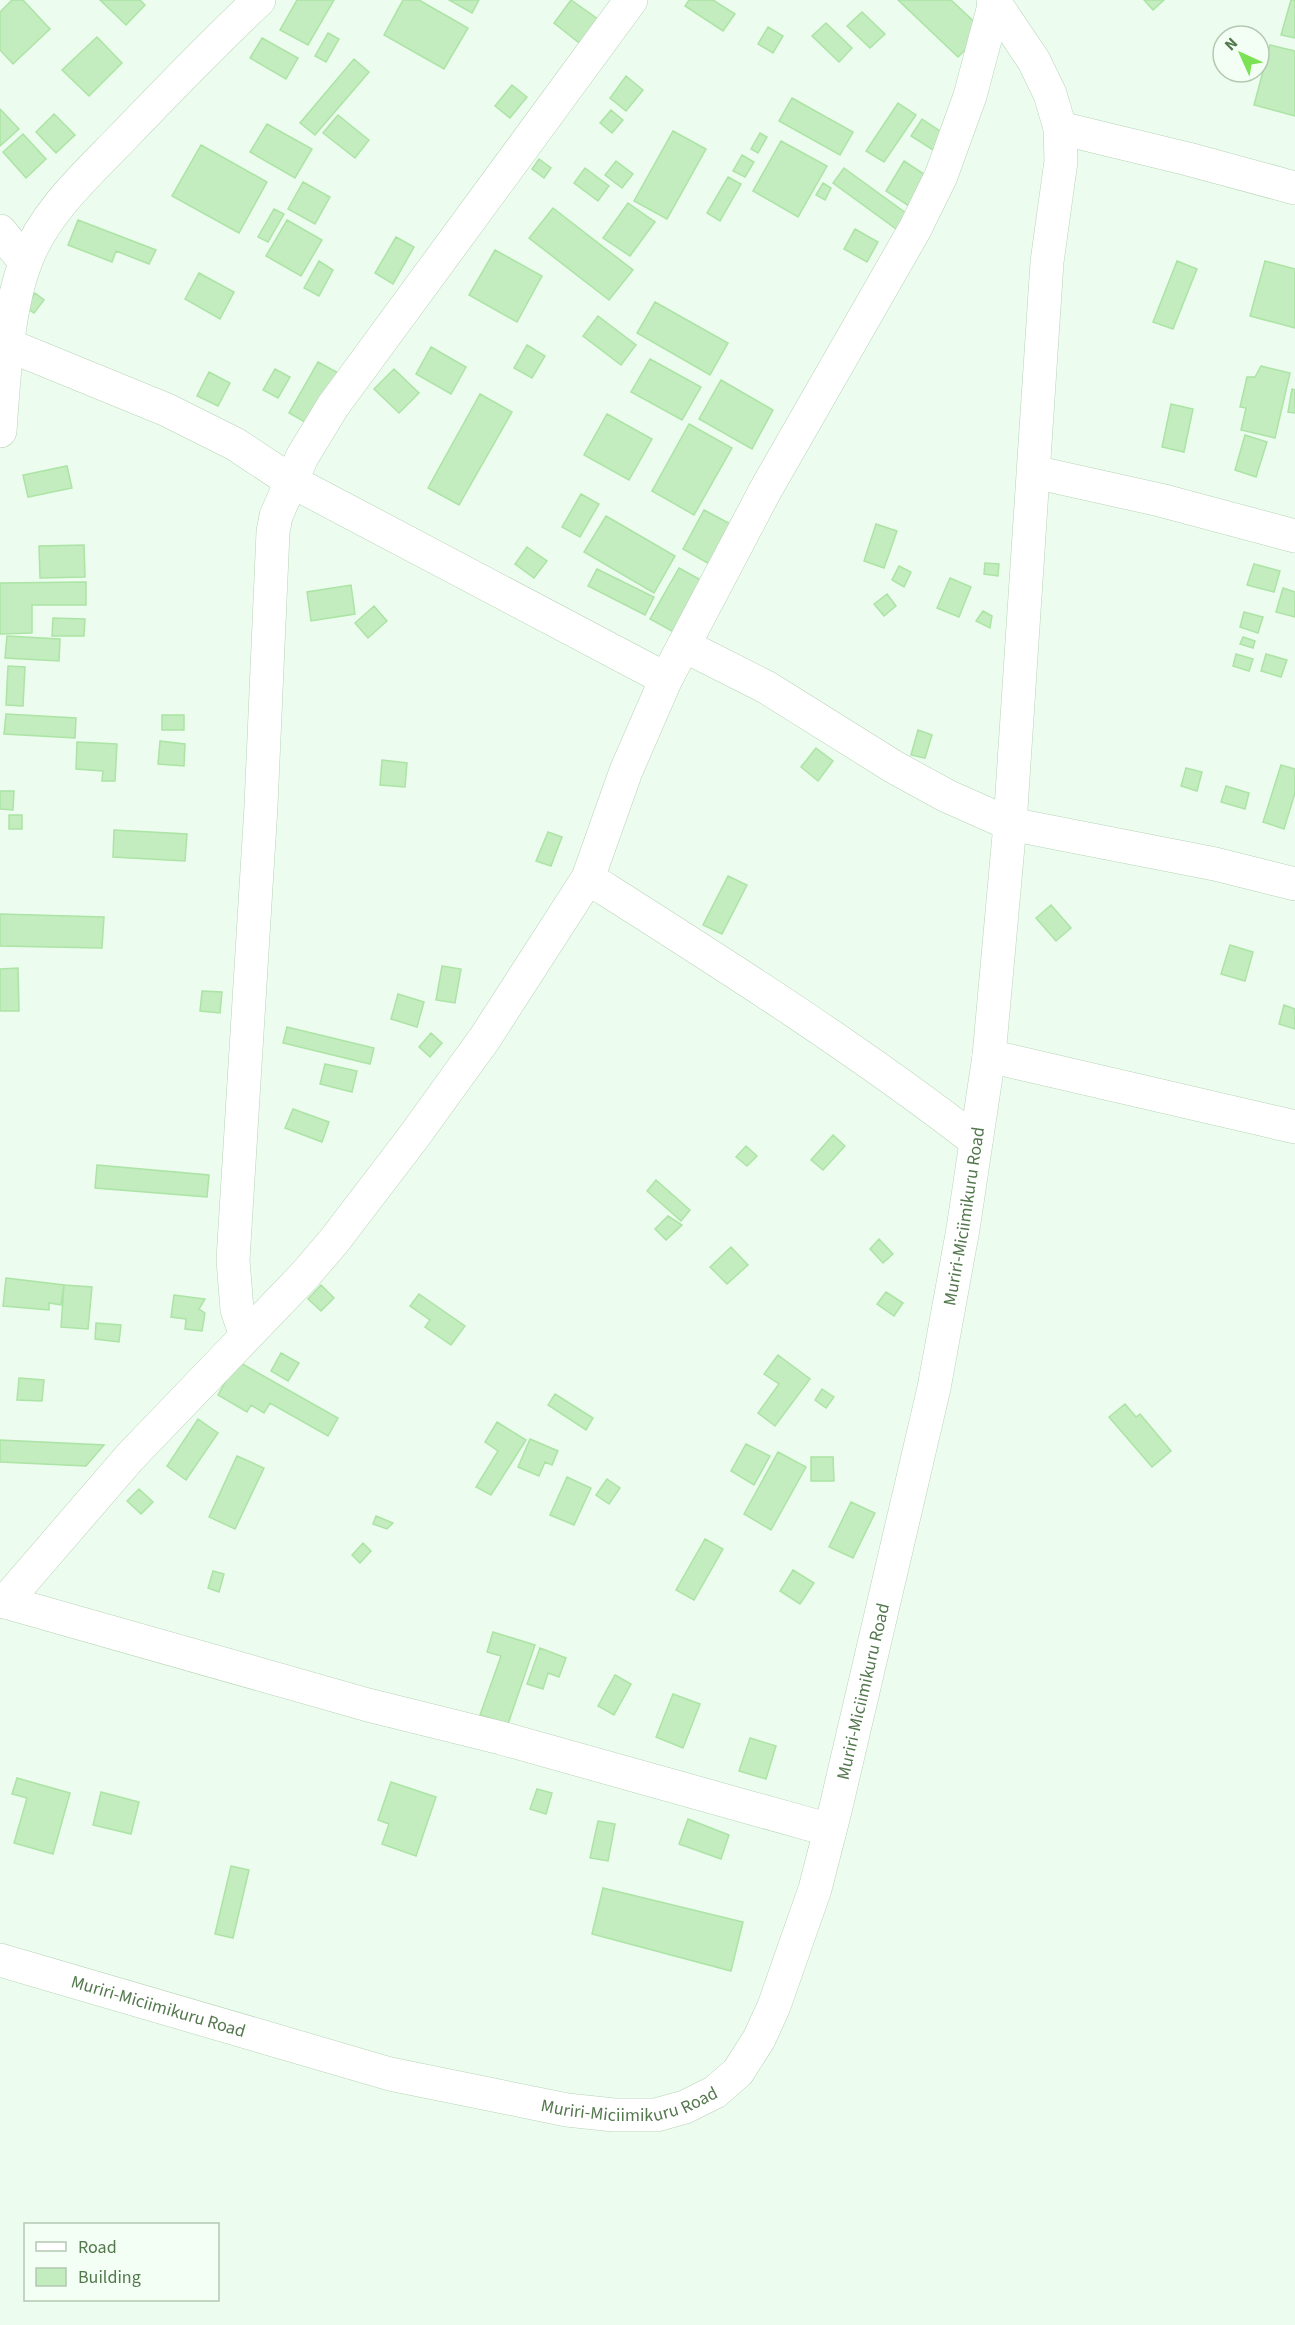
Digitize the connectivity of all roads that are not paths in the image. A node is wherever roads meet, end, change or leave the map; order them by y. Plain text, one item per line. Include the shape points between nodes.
1 (259, 0) edge
2 (631, 0) edge
3 (994, 1) edge
4 (1060, 128) junction
5 (1295, 188) edge
6 (0, 231) edge
7 (25, 262) junction
8 (8, 345) junction
9 (0, 431) edge
10 (1034, 472) junction
11 (291, 481) junction
12 (1295, 536) edge
13 (685, 646) junction
14 (666, 679) junction
15 (1010, 824) junction
16 (588, 878) junction
17 (1295, 884) edge
18 (988, 1056) junction
19 (1295, 1127) edge
20 (976, 1141) junction
21 (246, 1335) junction
22 (3, 1601) edge
23 (830, 1830) junction
24 (0, 1960) edge

1 - 7 street via 80,182 36,239
2 - 11 street via 345,389 314,435
3 - 4 street, Muriri-Miciimikuru Road via 1034,62 1050,94
3 - 13 street via 970,96 941,176 915,229 766,489
4 - 5 street
4 - 10 street, Muriri-Miciimikuru Road via 1061,161 1047,262
6 - 7 street
7 - 8 street
8 - 9 street
8 - 11 street via 167,410 235,444
10 - 12 street
10 - 15 street, Muriri-Miciimikuru Road
11 - 14 street
11 - 21 street via 276,516 271,558 234,1260 237,1310
13 - 14 street
13 - 15 street via 766,687 894,767
14 - 16 street via 626,771
15 - 17 street
15 - 18 street, Muriri-Miciimikuru Road
16 - 20 street via 852,1049
16 - 21 street via 485,1038 412,1139 334,1241
18 - 19 street
18 - 20 street, Muriri-Miciimikuru Road
20 - 23 street, Muriri-Miciimikuru Road via 934,1388
21 - 22 street
22 - 23 street
23 - 24 street, Muriri-Miciimikuru Road via 815,1889 759,2039 738,2072 715,2092 686,2107 656,2115 567,2110 390,2074

